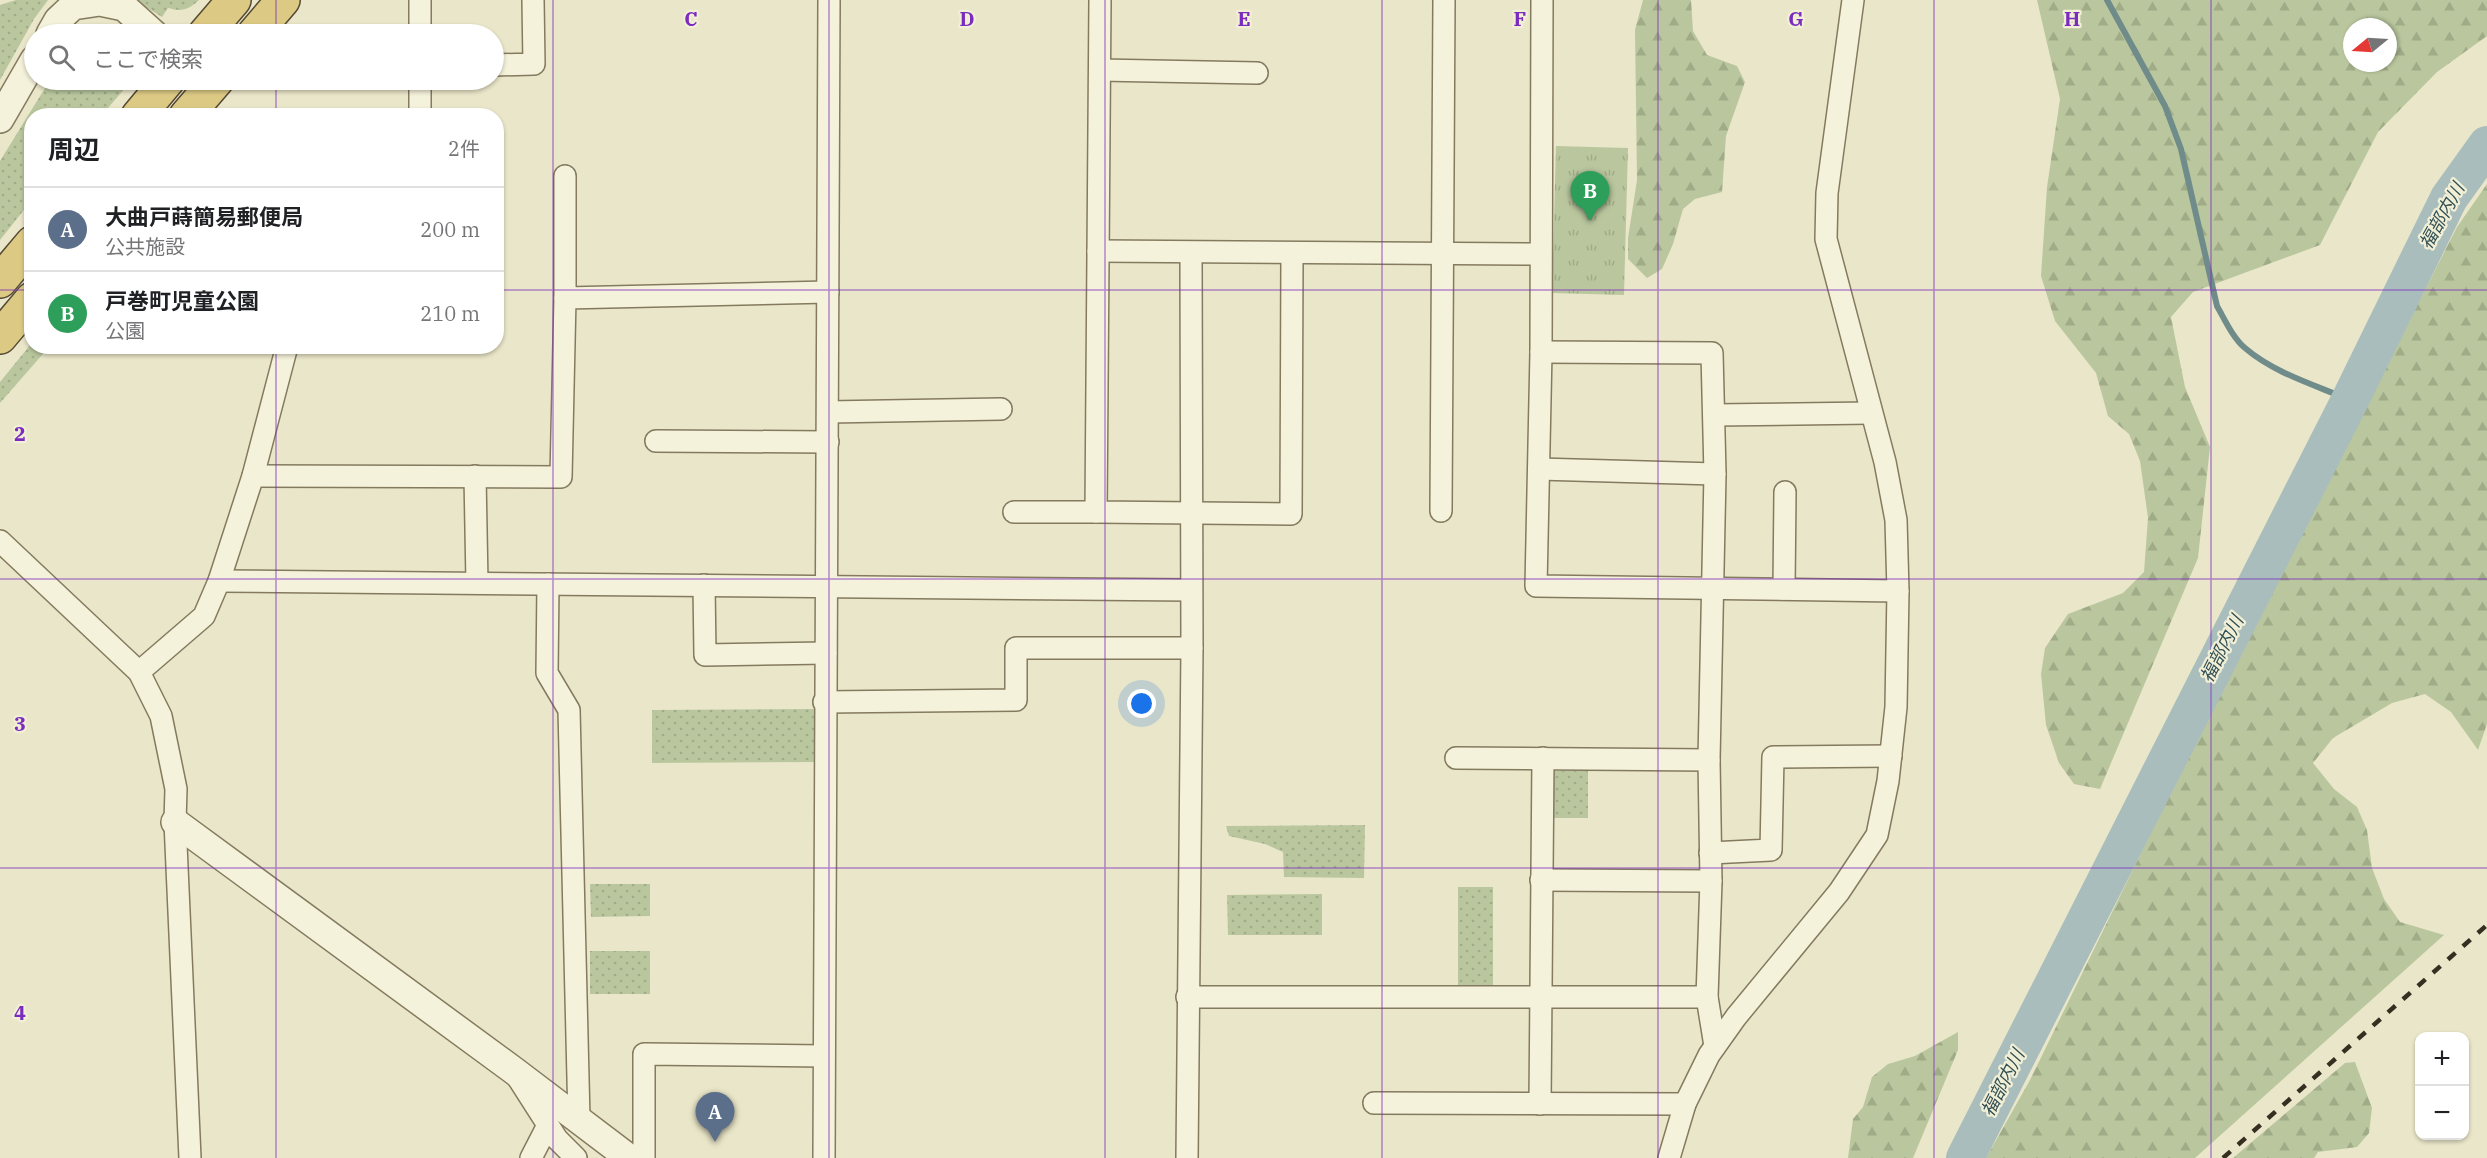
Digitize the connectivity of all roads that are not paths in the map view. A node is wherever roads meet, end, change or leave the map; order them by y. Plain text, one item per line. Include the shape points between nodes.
1 (234, 0) edge
2 (283, 0) edge
3 (420, 0) edge
4 (533, 0) edge
5 (829, 0) edge
6 (1100, 0) edge
7 (1444, 0) edge
8 (1542, 0) edge
9 (1853, 0) edge
10 (56, 24) edge
11 (143, 24) edge
12 (214, 24) edge
13 (263, 24) edge
14 (420, 24) edge
15 (504, 65) edge
16 (1100, 70) junction
17 (1257, 72) dead end
18 (24, 77) edge
19 (160, 90) edge
20 (205, 90) edge
21 (420, 90) edge
22 (145, 108) edge
23 (192, 108) edge
24 (420, 108) edge
25 (0, 119) edge
26 (565, 176) dead end
27 (1098, 251) junction
28 (24, 252) edge
29 (1191, 253) junction
30 (1292, 254) junction
31 (1442, 255) junction
32 (1540, 255) junction
33 (0, 281) edge
34 (828, 292) junction
35 (565, 298) junction
36 (24, 308) edge
37 (0, 337) edge
38 (1541, 352) junction
39 (285, 354) edge
40 (1001, 409) dead end
41 (828, 412) junction
42 (1871, 413) junction
43 (1714, 415) junction
44 (656, 441) dead end
45 (828, 442) junction
46 (1539, 469) junction
47 (1715, 474) junction
48 (253, 476) junction
49 (475, 476) junction
50 (1785, 492) dead end
51 (1014, 512) dead end
52 (1096, 512) junction
53 (1440, 512) dead end
54 (1191, 514) junction
55 (0, 541) edge
56 (219, 581) junction
57 (477, 583) junction
58 (548, 584) junction
59 (704, 585) junction
60 (827, 586) junction
61 (1714, 589) junction
62 (1191, 590) junction
63 (1784, 590) junction
64 (1898, 591) junction
65 (1192, 648) junction
66 (826, 653) junction
67 (139, 672) junction
68 (824, 702) junction
69 (1891, 756) junction
70 (1456, 758) dead end
71 (1543, 758) junction
72 (1709, 760) junction
73 (175, 822) junction
74 (1710, 853) junction
75 (1541, 880) junction
76 (1711, 881) junction
77 (1187, 997) junction
78 (1541, 997) junction
79 (1707, 998) junction
80 (1715, 1046) junction
81 (824, 1056) junction
82 (513, 1070) junction
83 (1374, 1103) dead end
84 (1540, 1104) junction
85 (1685, 1104) junction
86 (579, 1119) junction
87 (548, 1125) junction
88 (190, 1158) edge
89 (531, 1158) edge
90 (576, 1158) edge
91 (629, 1158) edge
92 (644, 1158) edge
93 (824, 1158) edge
94 (1187, 1158) edge
95 (1669, 1158) edge

1 - 12 highway
2 - 13 highway
3 - 14 street
4 - 15 street via 534,64
5 - 34 street
6 - 16 street
7 - 31 street
8 - 32 street
9 - 42 street via 1827,193 1826,238
10 - 11 street via 73,6 100,2 124,7
16 - 17 street
16 - 27 street
18 - 25 street
19 - 22 highway
20 - 23 highway
21 - 24 street
26 - 35 street
27 - 29 street
27 - 52 street
28 - 33 highway
29 - 30 street
29 - 54 street
30 - 31 street
30 - 54 street via 1291,514
31 - 32 street
31 - 53 street
32 - 38 street
34 - 35 street
34 - 41 street
35 - 49 street via 561,477
36 - 37 highway
38 - 43 street via 1713,353
38 - 46 street
39 - 48 street
40 - 41 street
41 - 45 street
42 - 43 street
42 - 64 street via 1896,520
43 - 47 street
44 - 45 street
45 - 60 street
46 - 47 street
46 - 61 street via 1536,586
47 - 61 street
48 - 49 street
48 - 56 street
49 - 57 street
50 - 63 street
51 - 52 street
52 - 54 street
54 - 62 street
55 - 67 street
56 - 57 street
56 - 67 street via 204,616
57 - 58 street
58 - 59 street
58 - 86 street via 547,673 569,710
59 - 60 street
59 - 66 street via 705,655
60 - 62 street
60 - 66 street
61 - 63 street
61 - 72 street
62 - 65 street
63 - 64 street
64 - 69 street
65 - 68 street via 1016,648 1016,700
65 - 77 street
66 - 68 street
67 - 73 street via 161,716 176,789
68 - 81 street
69 - 74 street via 1773,757 1771,850
69 - 80 street via 1877,835 1839,892
70 - 71 street
71 - 72 street
71 - 75 street
72 - 74 street
73 - 82 street
73 - 88 street
74 - 76 street
75 - 76 street
75 - 78 street
76 - 79 street
77 - 78 street
77 - 94 street
78 - 79 street
78 - 84 street
79 - 80 street
80 - 85 street
81 - 92 street via 644,1054
81 - 93 street
82 - 86 street
82 - 87 street
83 - 84 street
84 - 85 street
85 - 95 street
86 - 91 street
87 - 89 street
87 - 90 street

